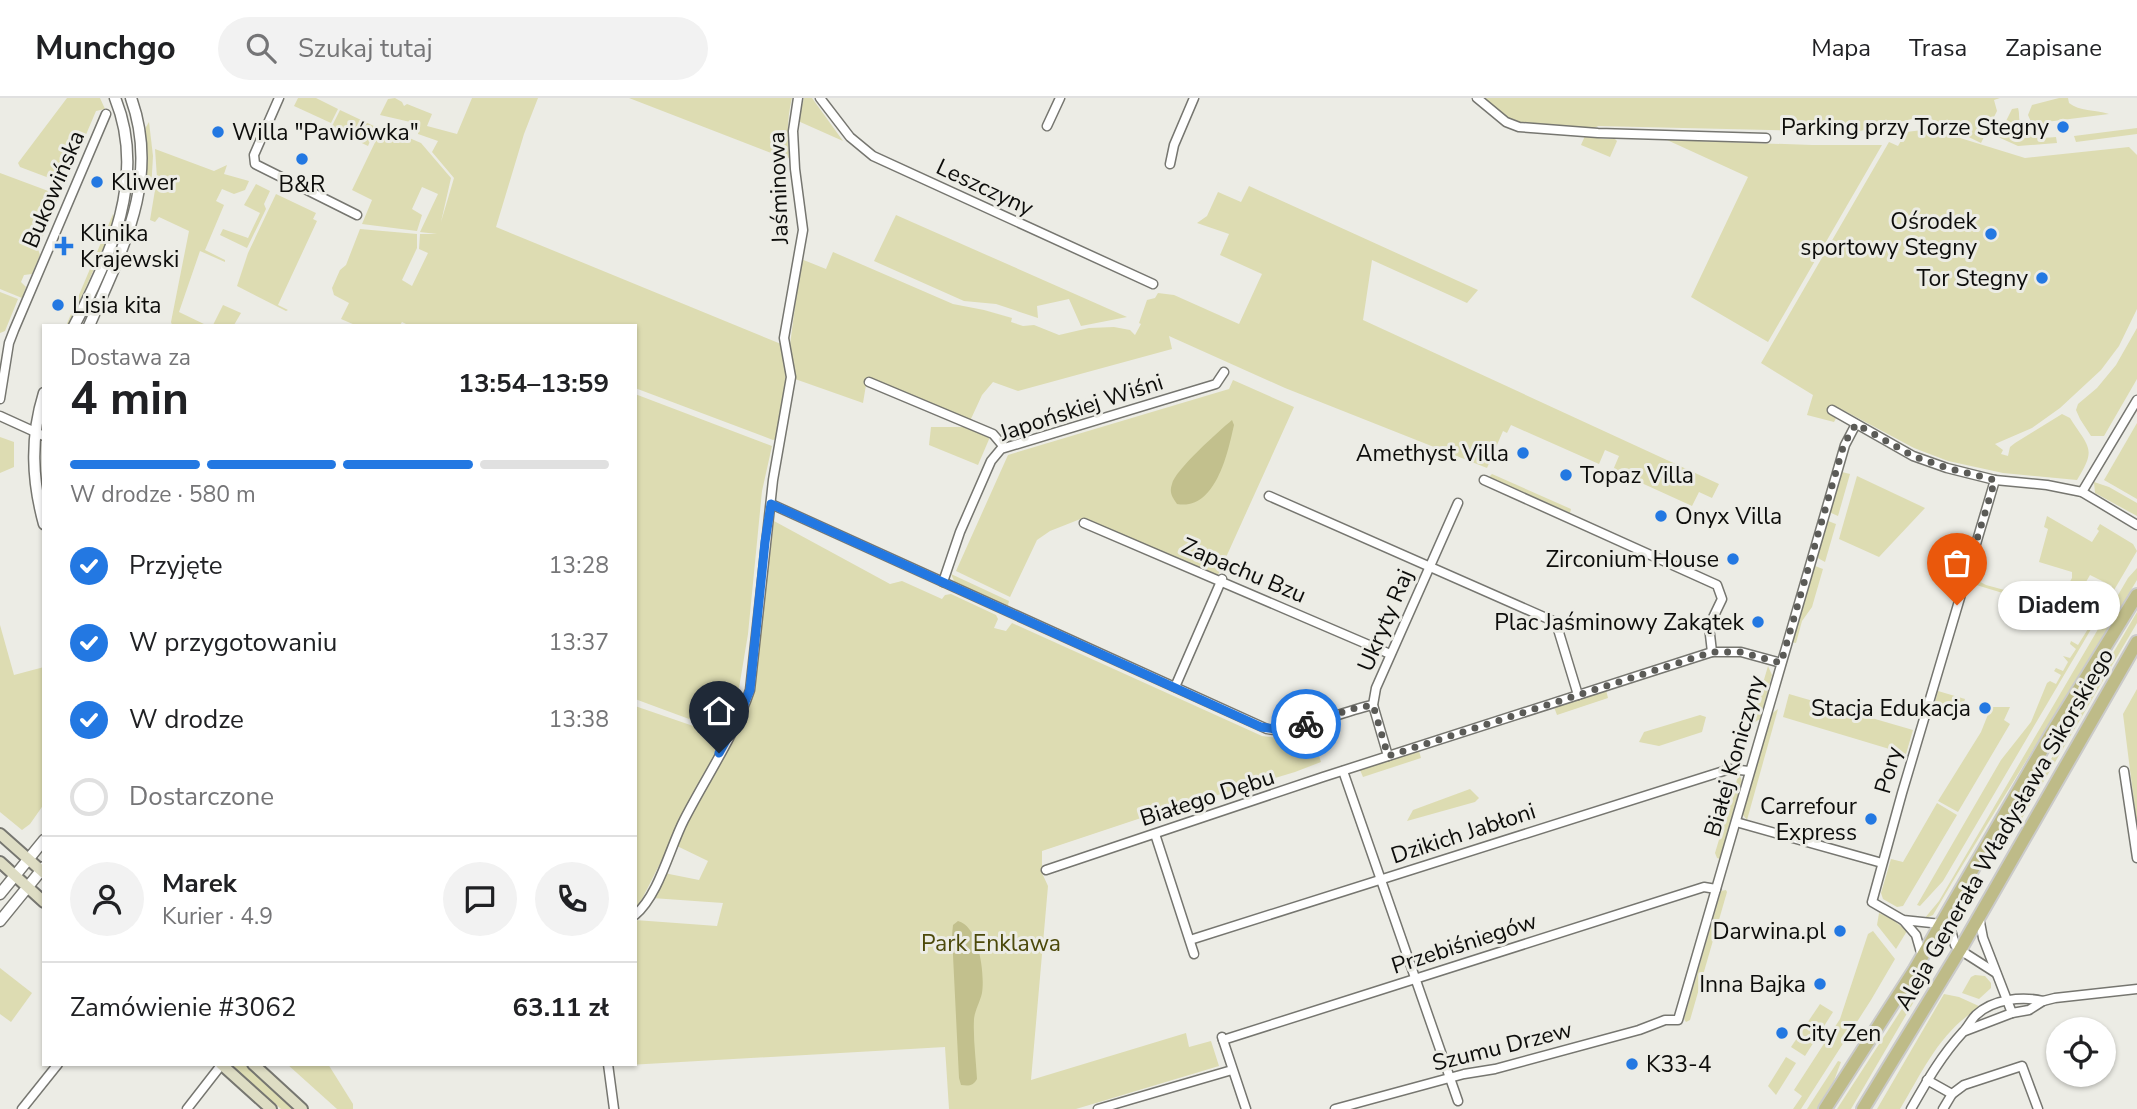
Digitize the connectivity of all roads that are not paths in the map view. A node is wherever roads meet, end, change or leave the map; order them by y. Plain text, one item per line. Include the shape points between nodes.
1 (115, 98) edge
2 (131, 98) edge
3 (279, 98) edge
4 (798, 98) edge
5 (820, 98) edge
6 (1060, 98) edge
7 (1476, 98) edge
8 (1192, 99) edge
9 (106, 114) dead end
10 (1048, 126) dead end
11 (1766, 138) dead end
12 (1170, 164) dead end
13 (357, 215) dead end
14 (1153, 284) dead end
15 (75, 324) edge
16 (90, 324) edge
17 (1224, 372) dead end
18 (869, 382) dead end
19 (0, 399) edge
20 (2137, 400) edge
21 (42, 409) edge
22 (1832, 410) dead end
23 (0, 416) edge
24 (1856, 424) junction
25 (39, 433) edge
26 (1004, 447) junction
27 (1484, 480) dead end
28 (1995, 480) junction
29 (2081, 492) junction
30 (1269, 496) dead end
31 (1458, 502) dead end
32 (771, 504) junction
33 (42, 516) edge
34 (1084, 523) dead end
35 (2137, 525) edge
36 (1430, 565) junction
37 (1222, 579) junction
38 (943, 583) junction
39 (2137, 594) edge
40 (2137, 642) edge
41 (1712, 652) junction
42 (1390, 654) junction
43 (1781, 663) junction
44 (1175, 687) junction
45 (1578, 695) junction
46 (1373, 705) junction
47 (1388, 756) junction
48 (1343, 771) junction
49 (1749, 771) junction
50 (2124, 771) dead end
51 (1736, 822) junction
52 (0, 834) edge
53 (1155, 834) junction
54 (42, 842) edge
55 (2137, 858) edge
56 (28, 859) junction
57 (0, 862) edge
58 (1882, 863) junction
59 (42, 869) edge
60 (1046, 870) dead end
61 (42, 871) edge
62 (15, 876) junction
63 (1381, 880) junction
64 (27, 887) junction
65 (1716, 889) junction
66 (0, 894) edge
67 (42, 900) edge
68 (637, 912) edge
69 (1979, 917) junction
70 (1944, 919) junction
71 (1903, 920) junction
72 (0, 921) edge
73 (1189, 940) junction
74 (1960, 950) junction
75 (1194, 954) dead end
76 (1922, 957) junction
77 (1996, 973) junction
78 (1416, 979) junction
79 (2137, 989) edge
80 (2007, 1000) junction
81 (2043, 1001) junction
82 (2012, 1013) junction
83 (1678, 1020) joint
84 (1964, 1032) junction
85 (56, 1066) edge
86 (220, 1066) edge
87 (224, 1066) edge
88 (255, 1066) edge
89 (608, 1066) edge
90 (1233, 1070) junction
91 (1450, 1078) junction
92 (1927, 1080) junction
93 (1952, 1094) junction
94 (1458, 1101) dead end
95 (22, 1109) edge
96 (187, 1109) edge
97 (271, 1109) edge
98 (302, 1109) edge
99 (614, 1109) edge
100 (1098, 1109) edge
101 (1246, 1109) edge
102 (1335, 1109) edge
103 (1825, 1109) edge
104 (1863, 1109) edge
105 (1912, 1109) edge
106 (1943, 1109) edge
107 (2038, 1109) edge

1 - 15 street via 127,143 127,191 118,227
2 - 16 street via 140,133 137,205
3 - 13 street via 254,164
4 - 32 street, Jaśminowa via 793,131 803,230 784,338 791,377
5 - 14 street, Leszczyny via 850,137 873,156
6 - 10 street
7 - 11 street via 1519,127
8 - 12 street
9 - 19 street, Bukowińska via 13,330
17 - 26 street, Japońskiej Wiśni via 1216,384
18 - 26 street via 993,433
20 - 29 street
21 - 25 street
22 - 24 street
23 - 25 street
24 - 28 street via 1913,456
24 - 43 street, Białej Koniczyny via 1844,444
25 - 33 street via 34,482
26 - 38 street, Japońskiej Wiśni via 991,461
27 - 41 street via 1715,583 1722,599 1709,626
28 - 29 street
28 - 58 street, Pory
29 - 35 street
30 - 36 street
31 - 36 street, Ukryty Raj
32 - 38 street
32 - 68 street, Jaśminowa via 748,695 654,888
34 - 37 street, Zapachu Bzu
36 - 42 street, Ukryty Raj
36 - 45 street via 1553,621
37 - 42 street, Zapachu Bzu
37 - 44 street
38 - 44 street
39 - 70 main road, Aleja Generała Władysława Sikorskiego
40 - 69 main road, Aleja Generała Władysława Sikorskiego
41 - 43 street, Białego Dębu via 1741,652
41 - 45 street, Białego Dębu
42 - 46 street, Ukryty Raj
43 - 49 street, Białej Koniczyny
44 - 46 street via 1272,730
45 - 47 street, Białego Dębu
46 - 47 street, Ukryty Raj
47 - 48 street, Białego Dębu
48 - 53 street, Białego Dębu
48 - 63 street
49 - 51 street, Białej Koniczyny
49 - 63 street, Dzikich Jabłoni via 1730,769
50 - 55 street
51 - 58 street
51 - 65 street, Białej Koniczyny
52 - 56 main road
53 - 60 street, Białego Dębu
53 - 73 street
54 - 56 street
56 - 59 main road
56 - 62 street
57 - 62 main road
58 - 71 street, Pory via 1872,902
61 - 64 street
62 - 64 main road
62 - 66 street
63 - 73 street, Dzikich Jabłoni
63 - 78 street
64 - 67 main road
64 - 72 street
65 - 78 street, Przebiśniegów via 1704,887
65 - 83 street, Białej Koniczyny
69 - 74 main road, Aleja Generała Władysława Sikorskiego
69 - 77 street
70 - 71 street, Pory
70 - 74 street
70 - 76 main road, Aleja Generała Władysława Sikorskiego
71 - 76 street via 1916,935
73 - 75 street
74 - 77 street
74 - 104 main road, Aleja Generała Władysława Sikorskiego
76 - 103 main road, Aleja Generała Władysława Sikorskiego
77 - 80 street
78 - 90 street, Przebiśniegów via 1222,1038
78 - 91 street
79 - 81 street
80 - 81 street via 2028,997
80 - 82 street
80 - 84 street via 1977,1015
81 - 82 street
82 - 84 street
83 - 91 street, Szumu Drzew
84 - 92 street via 1950,1044
85 - 95 street
86 - 96 street
87 - 97 main road
88 - 98 main road
89 - 99 street
90 - 100 street
90 - 101 street
91 - 94 street
91 - 102 street, Szumu Drzew
92 - 93 street
92 - 105 street
93 - 106 street
93 - 107 street via 1964,1085 2022,1066

